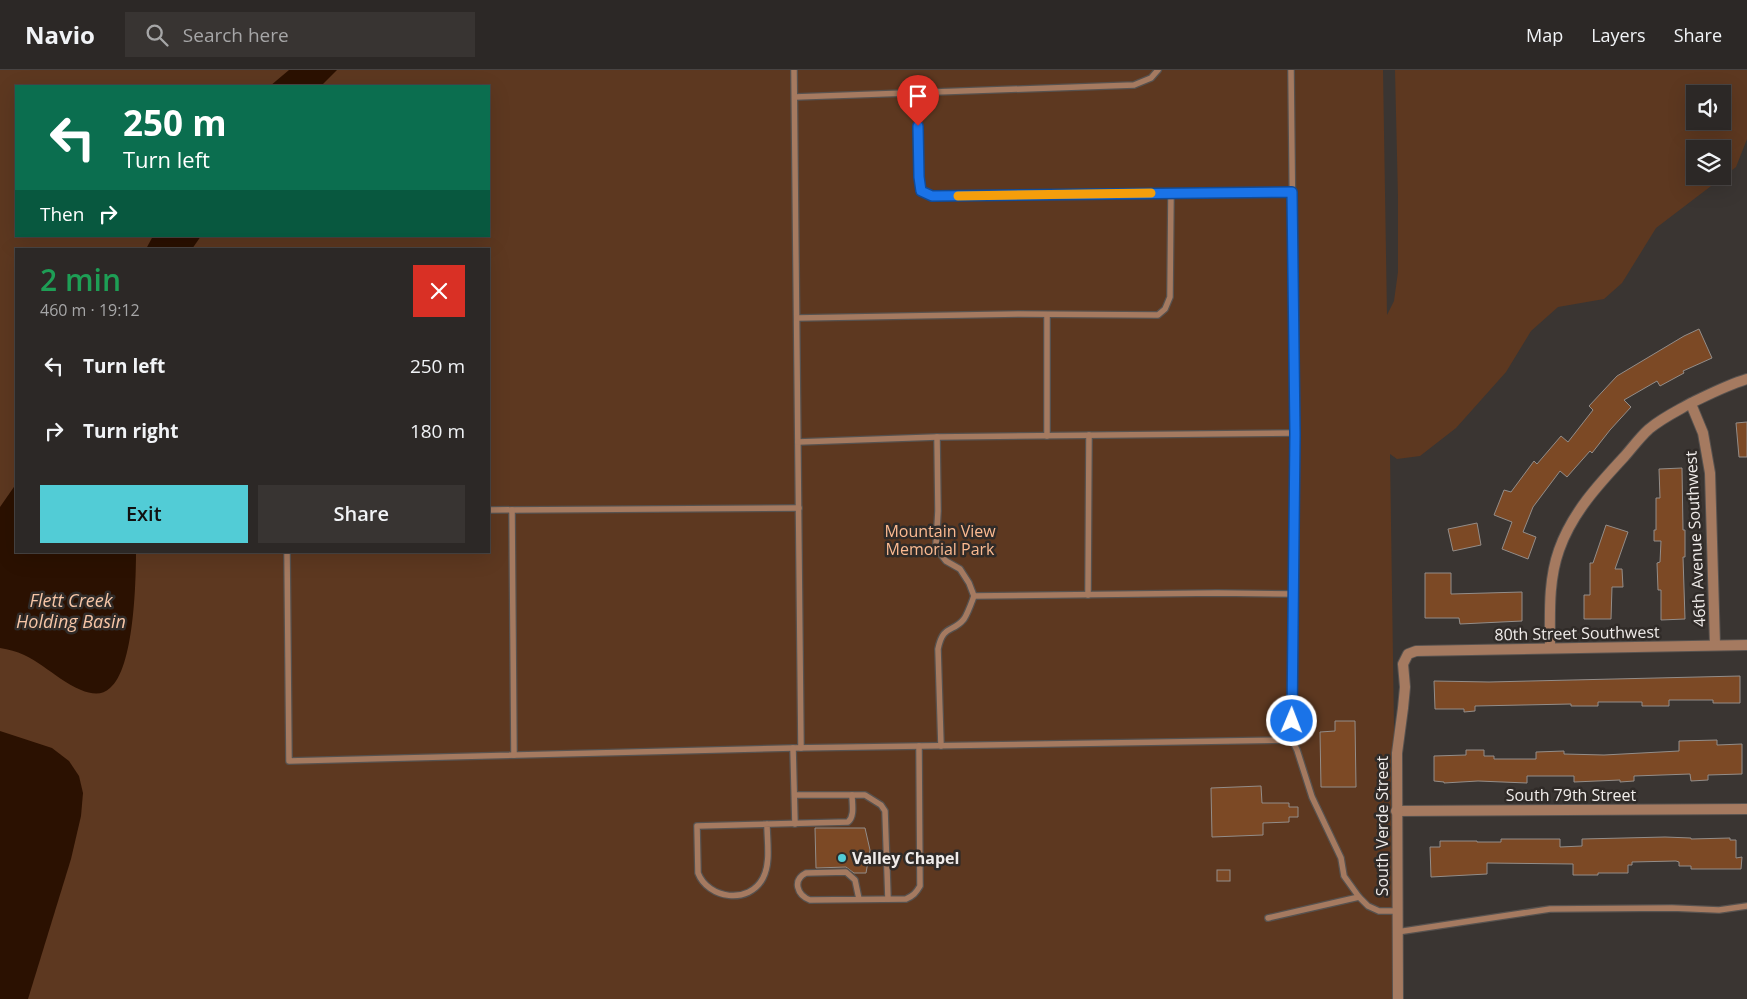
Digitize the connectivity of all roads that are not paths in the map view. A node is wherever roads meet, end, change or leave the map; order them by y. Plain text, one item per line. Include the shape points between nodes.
1 (794, 70) edge
2 (1158, 70) edge
3 (1291, 70) edge
4 (918, 93) junction
5 (795, 97) junction
6 (1292, 192) junction
7 (1171, 193) junction
8 (1047, 315) junction
9 (797, 318) junction
10 (1747, 379) edge
11 (1691, 404) junction
12 (1295, 434) junction
13 (1089, 435) junction
14 (1047, 436) junction
15 (937, 437) junction
16 (798, 442) junction
17 (799, 508) junction
18 (490, 510) edge
19 (512, 510) junction
20 (287, 553) edge
21 (1294, 594) junction
22 (1088, 595) junction
23 (974, 596) junction
24 (1715, 645) junction
25 (1747, 645) edge
26 (1550, 647) junction
27 (1408, 654) joint
28 (1292, 740) junction
29 (919, 746) junction
30 (940, 746) junction
31 (794, 748) junction
32 (801, 748) junction
33 (514, 755) junction
34 (795, 795) junction
35 (852, 795) junction
36 (1747, 809) edge
37 (1396, 812) junction
38 (767, 824) junction
39 (795, 824) junction
40 (1359, 897) junction
41 (859, 899) junction
42 (888, 899) junction
43 (1747, 906) edge
44 (1397, 912) junction
45 (1268, 918) dead end
46 (1397, 932) junction
47 (1398, 999) edge

1 - 5 lane
2 - 4 lane via 1151,78 1134,85
3 - 6 lane
4 - 5 lane
4 - 7 lane via 919,177 921,191 932,196
5 - 9 lane
6 - 7 lane
6 - 12 lane
7 - 8 lane via 1170,297 1166,309 1158,316
8 - 9 lane
8 - 14 lane
9 - 16 lane
10 - 11 street
11 - 24 street, 46th Avenue Southwest via 1704,434 1710,473
11 - 26 street via 1669,414 1648,430 1579,509 1565,534 1552,578
12 - 13 lane
12 - 21 lane
13 - 14 lane
13 - 22 lane
14 - 15 lane
15 - 16 lane
15 - 23 lane via 936,545 946,561 960,569
16 - 17 lane
17 - 19 lane
17 - 32 lane
18 - 19 lane
19 - 33 lane
20 - 33 lane via 289,760
21 - 22 lane
21 - 28 lane
22 - 23 lane
23 - 30 lane via 963,620 940,639
24 - 25 street, 80th Street Southwest
24 - 26 street, 80th Street Southwest
26 - 27 street, 80th Street Southwest via 1416,651
27 - 37 street, South Verde Street via 1403,664
28 - 30 lane
28 - 40 lane via 1312,798 1341,858 1344,876
29 - 30 lane
29 - 32 lane
29 - 42 lane via 920,886 913,896 906,899
31 - 32 lane
31 - 33 lane
31 - 34 lane
34 - 35 lane
34 - 39 lane
35 - 39 lane via 852,813 848,822
35 - 42 lane via 874,799 885,811
36 - 37 street, South 79th Street
37 - 44 street, South Verde Street
38 - 38 lane via 697,826 698,873 710,890 734,896 758,885 767,870
38 - 39 lane
40 - 44 lane via 1379,911
40 - 45 lane
41 - 41 lane via 803,898 798,881 806,873 846,872 856,880
41 - 42 lane
43 - 46 lane via 1719,910 1550,910
44 - 46 street, South Verde Street
46 - 47 street, South Verde Street

